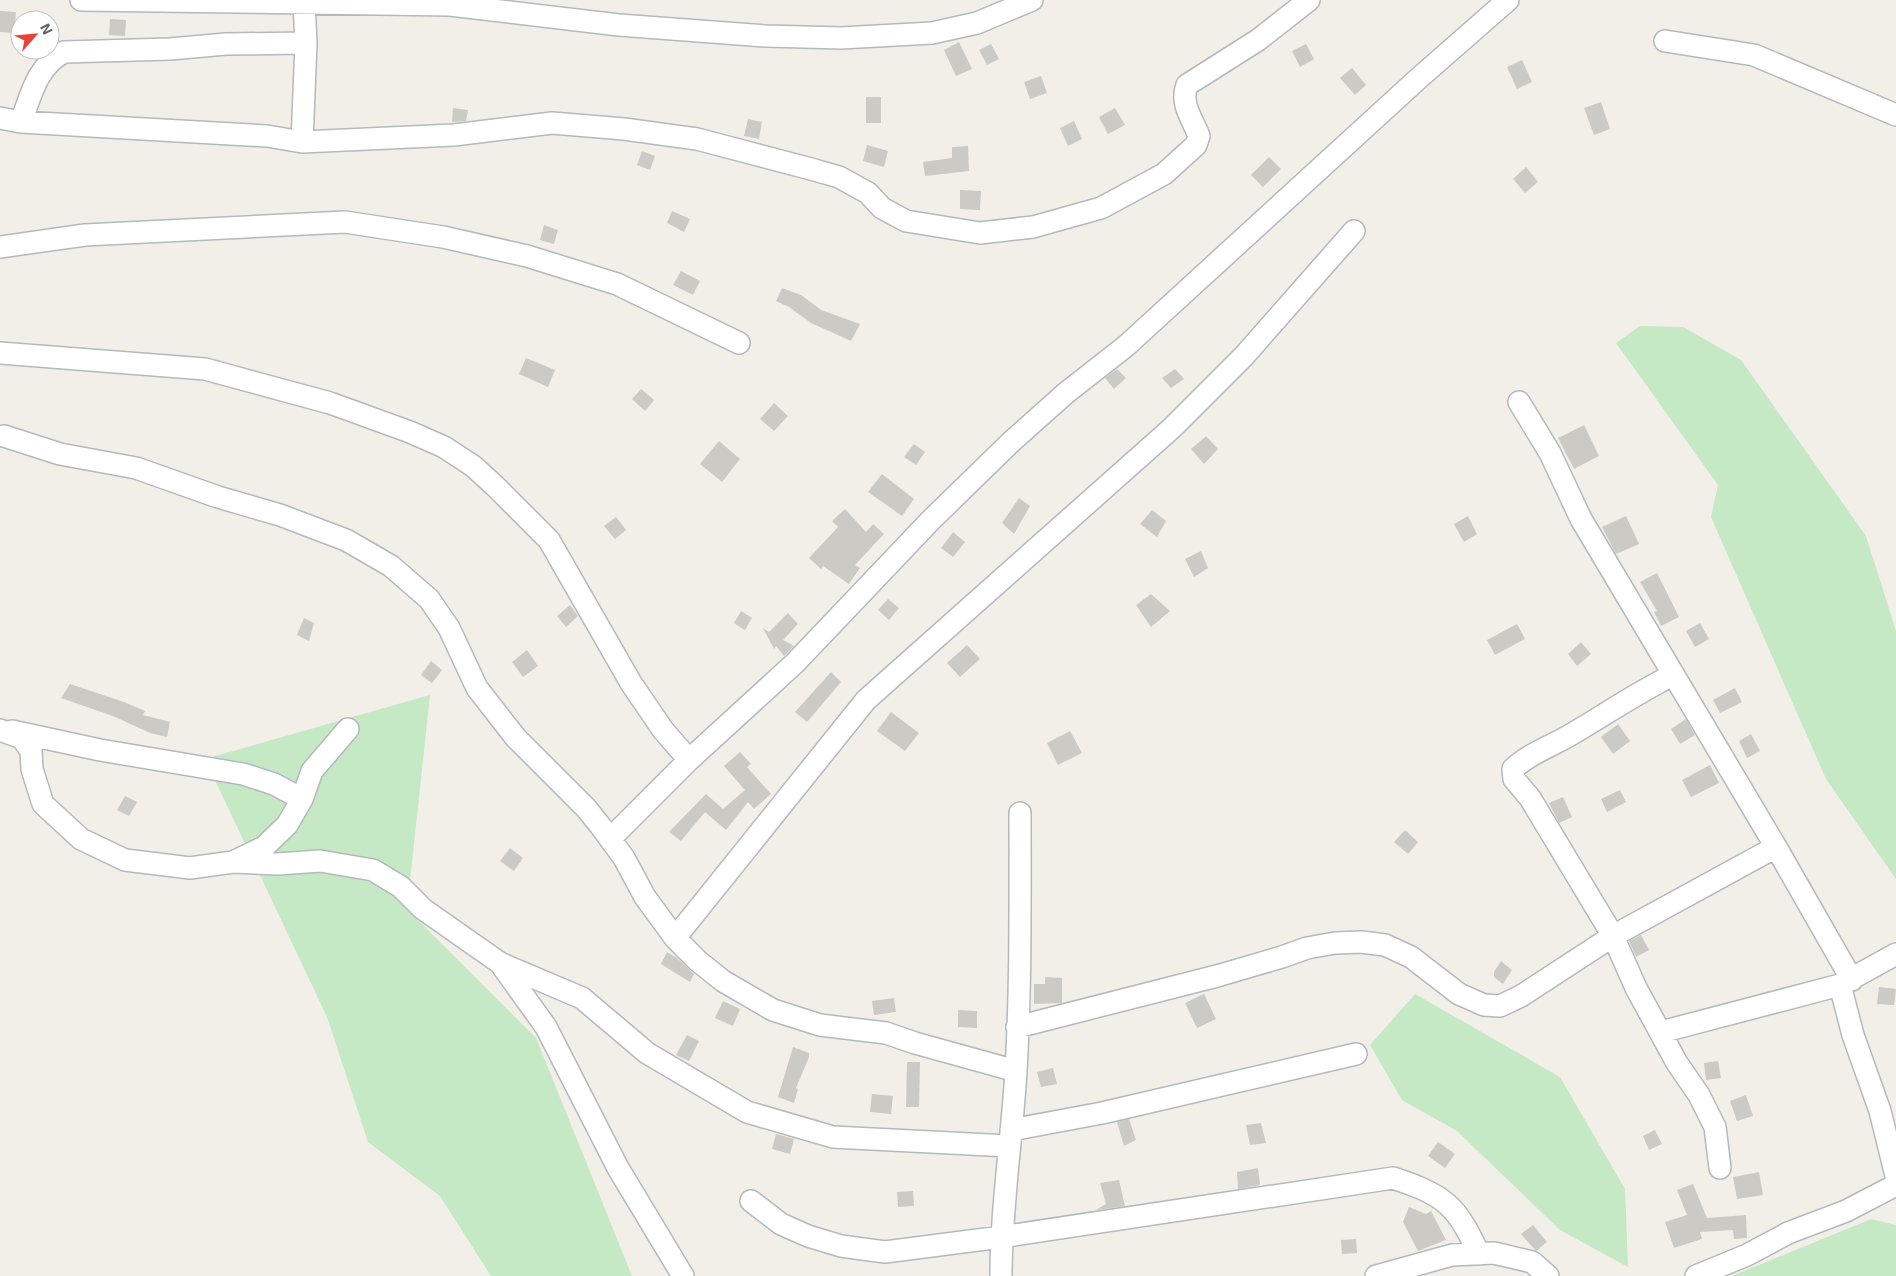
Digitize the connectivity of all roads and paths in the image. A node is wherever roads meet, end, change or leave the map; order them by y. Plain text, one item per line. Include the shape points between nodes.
1 (81, 0) edge
2 (1032, 0) edge
3 (1309, 0) edge
4 (1508, 0) edge
5 (304, 3) junction
6 (1665, 41) dead end
7 (306, 43) junction
8 (1896, 115) edge
9 (0, 118) edge
10 (21, 122) junction
11 (302, 142) junction
12 (1354, 231) dead end
13 (0, 247) edge
14 (739, 343) dead end
15 (0, 353) edge
16 (1519, 402) dead end
17 (4, 436) dead end
18 (1673, 675) junction
19 (0, 729) edge
20 (348, 729) dead end
21 (689, 760) junction
22 (302, 799) junction
23 (1020, 813) dead end
24 (610, 839) junction
25 (1776, 847) junction
26 (233, 862) junction
27 (1613, 936) junction
28 (675, 938) junction
29 (1896, 954) edge
30 (500, 963) junction
31 (1846, 982) junction
32 (1017, 1027) junction
33 (1661, 1032) junction
34 (1356, 1054) dead end
35 (1016, 1071) junction
36 (1010, 1138) junction
37 (1720, 1168) dead end
38 (1896, 1176) edge
39 (1896, 1185) edge
40 (751, 1201) dead end
41 (1001, 1237) junction
42 (1479, 1254) junction
43 (683, 1276) edge
44 (1001, 1276) edge
45 (1376, 1276) edge
46 (1548, 1276) edge
47 (1696, 1276) edge

1 - 5 street
2 - 5 street via 977,23 932,33 841,38 629,26 450,5
3 - 11 street via 1258,40 1187,85 1183,95 1199,136 1196,145 1164,174 1100,208 1033,227 980,233 906,221 882,208 868,193 839,177 697,139 614,128 552,123 454,135
4 - 21 street via 1126,346 1011,442 930,521 795,664
5 - 7 street
6 - 8 street via 1754,55
7 - 10 street via 64,52 51,60 35,83
7 - 11 street
9 - 10 street
10 - 11 street via 267,136
12 - 28 street via 1244,356 1172,428 866,700
13 - 14 street via 85,235 345,222 443,237 527,256 617,284
15 - 21 street via 205,369 330,403 444,447 473,466 549,540 631,683 662,730
16 - 18 street via 1550,453 1581,519
17 - 24 street via 60,454 136,468 280,515 346,540 391,566 429,599 449,628 477,688 516,738 586,808
18 - 25 street
18 - 27 street via 1522,760 1513,769 1514,779 1535,806
19 - 22 street via 243,774 282,787
19 - 26 street via 22,738 31,751 32,769 43,804 81,840 125,860 190,868
20 - 22 street via 312,771
21 - 24 street
22 - 26 street via 287,825 264,847
23 - 32 street
24 - 28 street via 645,897
25 - 27 street
25 - 31 street
26 - 30 street via 278,864 320,861 373,870 401,887 423,909
27 - 32 street via 1521,996 1500,1006 1484,1005 1460,994 1411,956 1385,945 1335,942 1218,976
27 - 33 street via 1636,988
28 - 35 street via 723,981 773,1010 820,1025 886,1033
29 - 31 street
30 - 36 street via 582,998 647,1053 747,1112 833,1137
30 - 43 street via 546,1027 618,1168
31 - 33 street
31 - 38 street via 1853,1035 1880,1111
32 - 35 street
33 - 37 street via 1714,1127
34 - 36 street via 1102,1112
35 - 36 street
36 - 41 street
39 - 47 street via 1846,1211 1788,1233 1747,1255
40 - 41 street via 781,1224 841,1246 885,1252
41 - 42 street via 1393,1178 1424,1190 1447,1204 1467,1230
41 - 44 street
42 - 45 street via 1452,1255
42 - 46 street via 1494,1253 1532,1262

